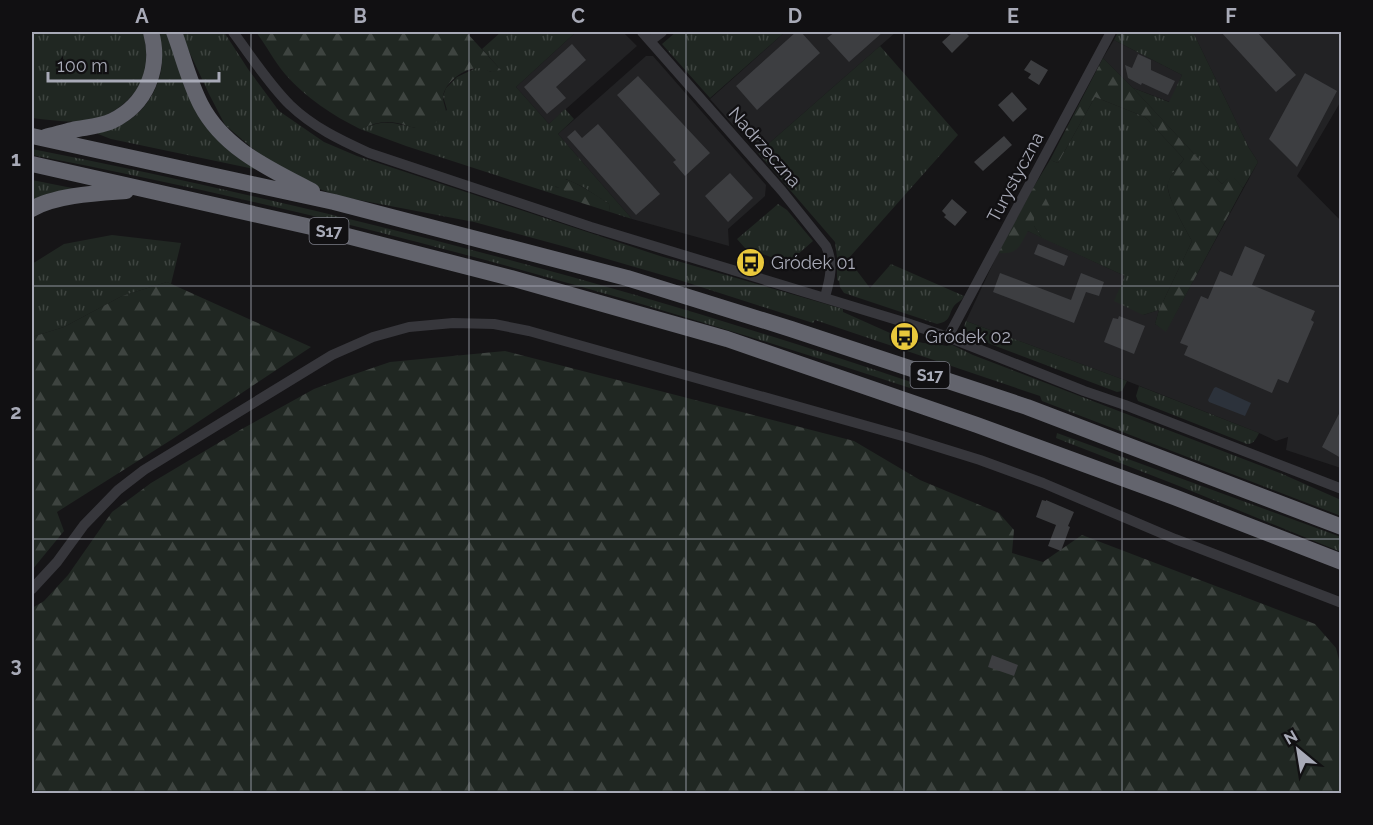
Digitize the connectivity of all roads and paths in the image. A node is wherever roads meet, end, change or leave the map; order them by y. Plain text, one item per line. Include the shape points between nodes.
1 (151, 32) edge
2 (174, 32) edge
3 (233, 32) edge
4 (642, 32) edge
5 (662, 32) edge
6 (1111, 32) edge
7 (650, 41) junction
8 (37, 137) edge
9 (32, 164) edge
10 (145, 190) junction
11 (334, 202) junction
12 (32, 209) edge
13 (825, 297) junction
14 (948, 338) junction
15 (1341, 489) edge
16 (1341, 526) edge
17 (1341, 562) edge
18 (32, 589) edge
19 (1341, 603) edge

1 - 8 highway via 155,55 151,78 132,108 105,124
2 - 11 highway via 201,105 225,136 261,165
3 - 13 street via 290,105 346,143 591,227
4 - 7 street, Nadrzeczna
5 - 7 street
6 - 14 street, Turystyczna
7 - 13 street, Nadrzeczna via 826,246 832,273
8 - 11 highway, S17
9 - 10 highway, S17
10 - 12 highway via 60,199
10 - 17 highway, S17 via 320,229 727,339 988,429
11 - 16 highway, S17 via 627,278 791,329 1027,407
13 - 14 street
14 - 15 street
18 - 19 street via 84,525 144,470 332,355 410,327 453,323 494,324 529,331 980,460

